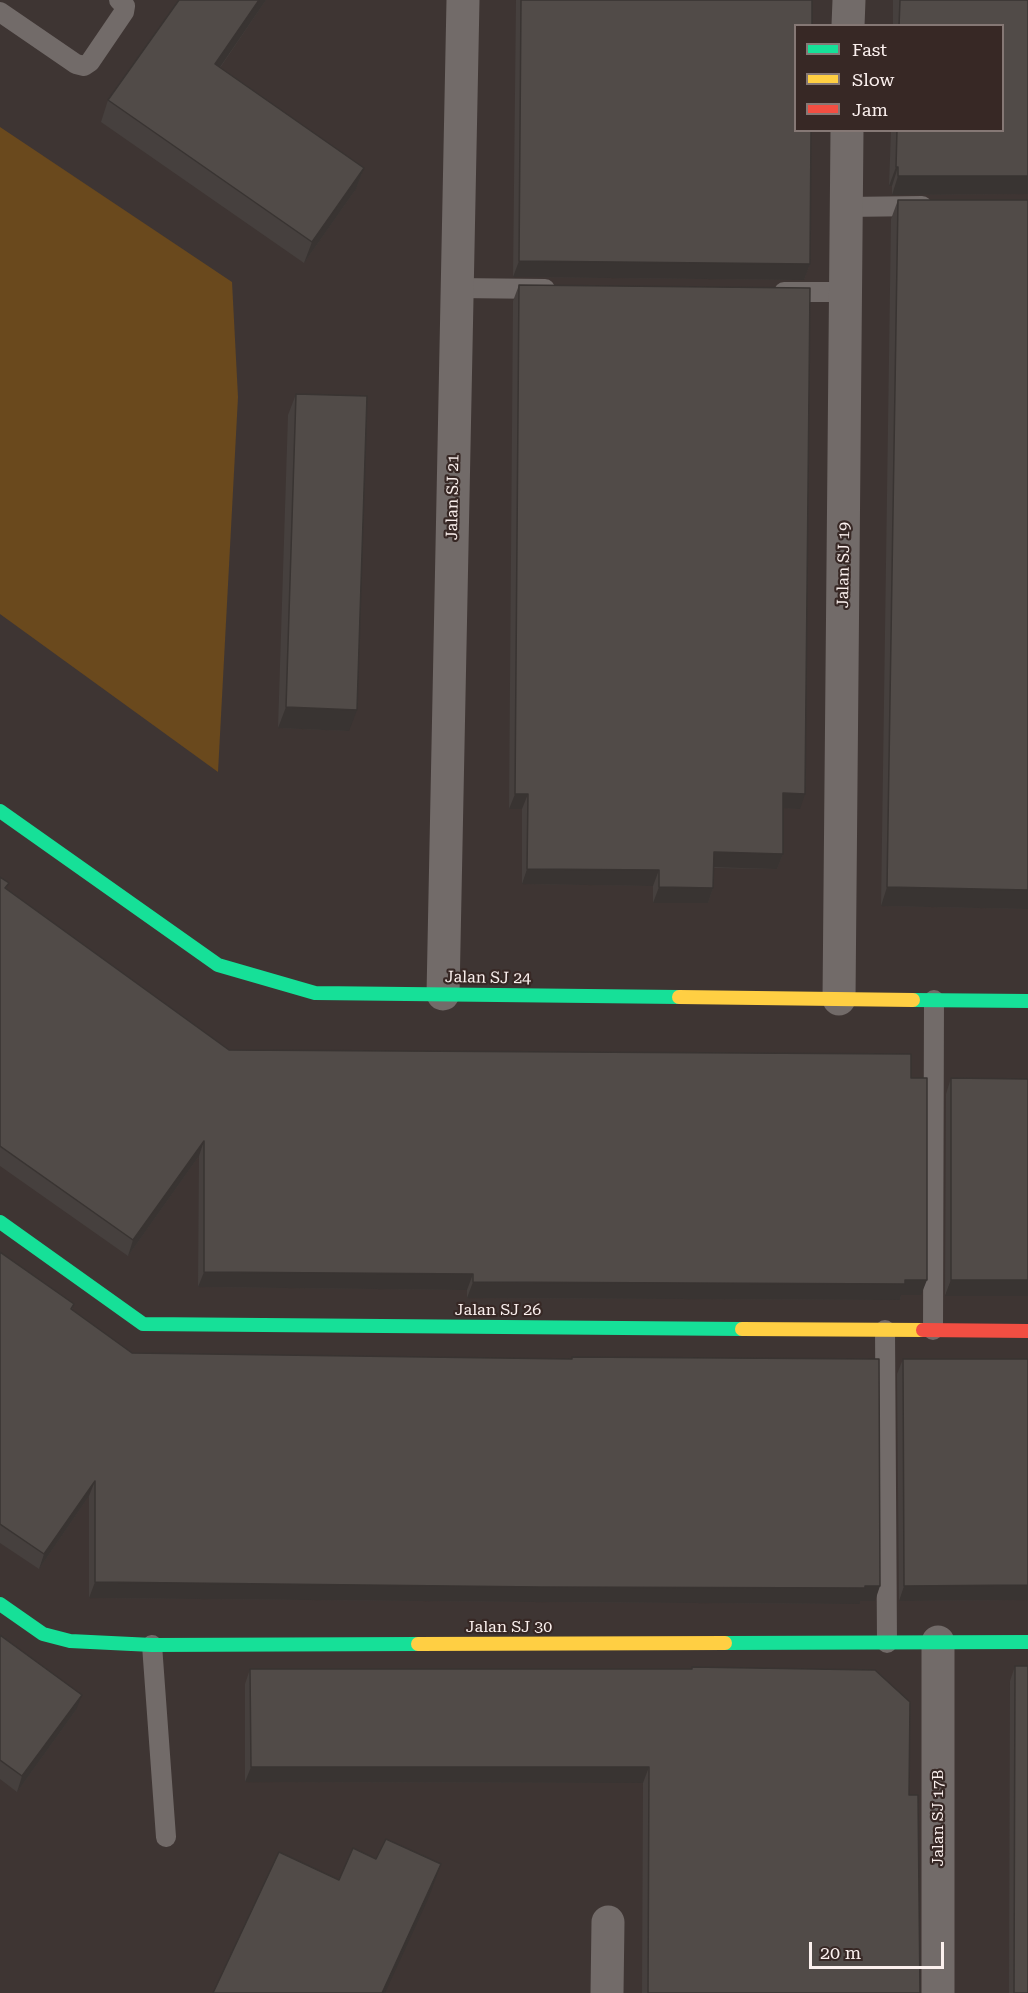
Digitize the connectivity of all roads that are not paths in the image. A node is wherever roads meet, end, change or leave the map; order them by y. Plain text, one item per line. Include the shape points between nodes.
1 (120, 0) edge
2 (463, 0) edge
3 (849, 0) edge
4 (0, 12) edge
5 (848, 24) edge
6 (847, 132) edge
7 (937, 206) edge
8 (846, 207) junction
9 (457, 288) junction
10 (563, 289) edge
11 (764, 291) edge
12 (846, 292) junction
13 (0, 811) edge
14 (443, 994) junction
15 (839, 999) junction
16 (934, 1000) junction
17 (1028, 1001) edge
18 (0, 1222) edge
19 (885, 1330) junction
20 (933, 1330) junction
21 (1028, 1331) edge
22 (0, 1604) edge
23 (887, 1642) junction
24 (938, 1642) junction
25 (1028, 1642) edge
26 (152, 1645) junction
27 (166, 1837) dead end
28 (608, 1922) dead end
29 (607, 1993) edge
30 (938, 1993) edge

1 - 4 lane via 124,12 84,66
2 - 9 street, Jalan SJ 21
3 - 5 street
6 - 8 street, Jalan SJ 19
7 - 8 lane
8 - 12 street, Jalan SJ 19
9 - 10 lane
9 - 14 street, Jalan SJ 21
11 - 12 lane
12 - 15 street, Jalan SJ 19
13 - 14 street, Jalan SJ 24 via 218,965 315,993
14 - 15 street, Jalan SJ 24
15 - 16 street, Jalan SJ 24
16 - 17 street, Jalan SJ 24
16 - 20 lane
18 - 19 street, Jalan SJ 26 via 143,1324
19 - 20 street, Jalan SJ 26
19 - 23 lane
20 - 21 street, Jalan SJ 26
22 - 26 street, Jalan SJ 30 via 43,1634 70,1641
23 - 24 street, Jalan SJ 30
23 - 26 street, Jalan SJ 30
24 - 25 street, Jalan SJ 30
24 - 30 street, Jalan SJ 17B
26 - 27 lane
28 - 29 street

